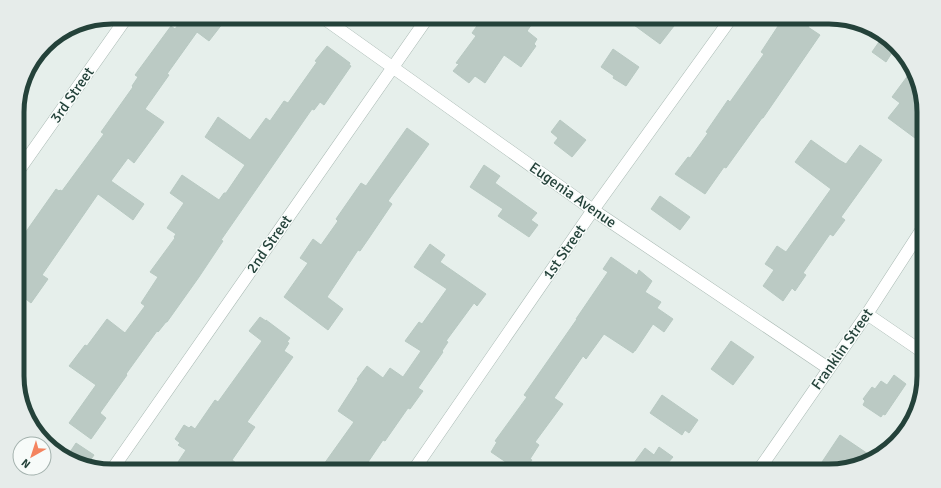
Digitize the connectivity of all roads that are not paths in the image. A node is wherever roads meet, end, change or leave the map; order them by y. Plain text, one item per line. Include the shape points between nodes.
1 (122, 24) edge
2 (332, 24) edge
3 (423, 24) edge
4 (727, 24) edge
5 (392, 67) junction
6 (24, 163) edge
7 (593, 210) junction
8 (917, 237) edge
9 (867, 314) junction
10 (917, 348) edge
11 (828, 368) junction
12 (116, 464) edge
13 (418, 464) edge
14 (763, 464) edge

1 - 6 street, 3rd Street
2 - 5 street, Eugenia Avenue
3 - 5 street, 2nd Street
4 - 7 street, 1st Street
5 - 7 street, Eugenia Avenue
5 - 12 street, 2nd Street
7 - 11 street, Eugenia Avenue
7 - 13 street, 1st Street
8 - 9 street, Franklin Street
9 - 10 street
9 - 11 street, Franklin Street
11 - 14 street, Franklin Street

